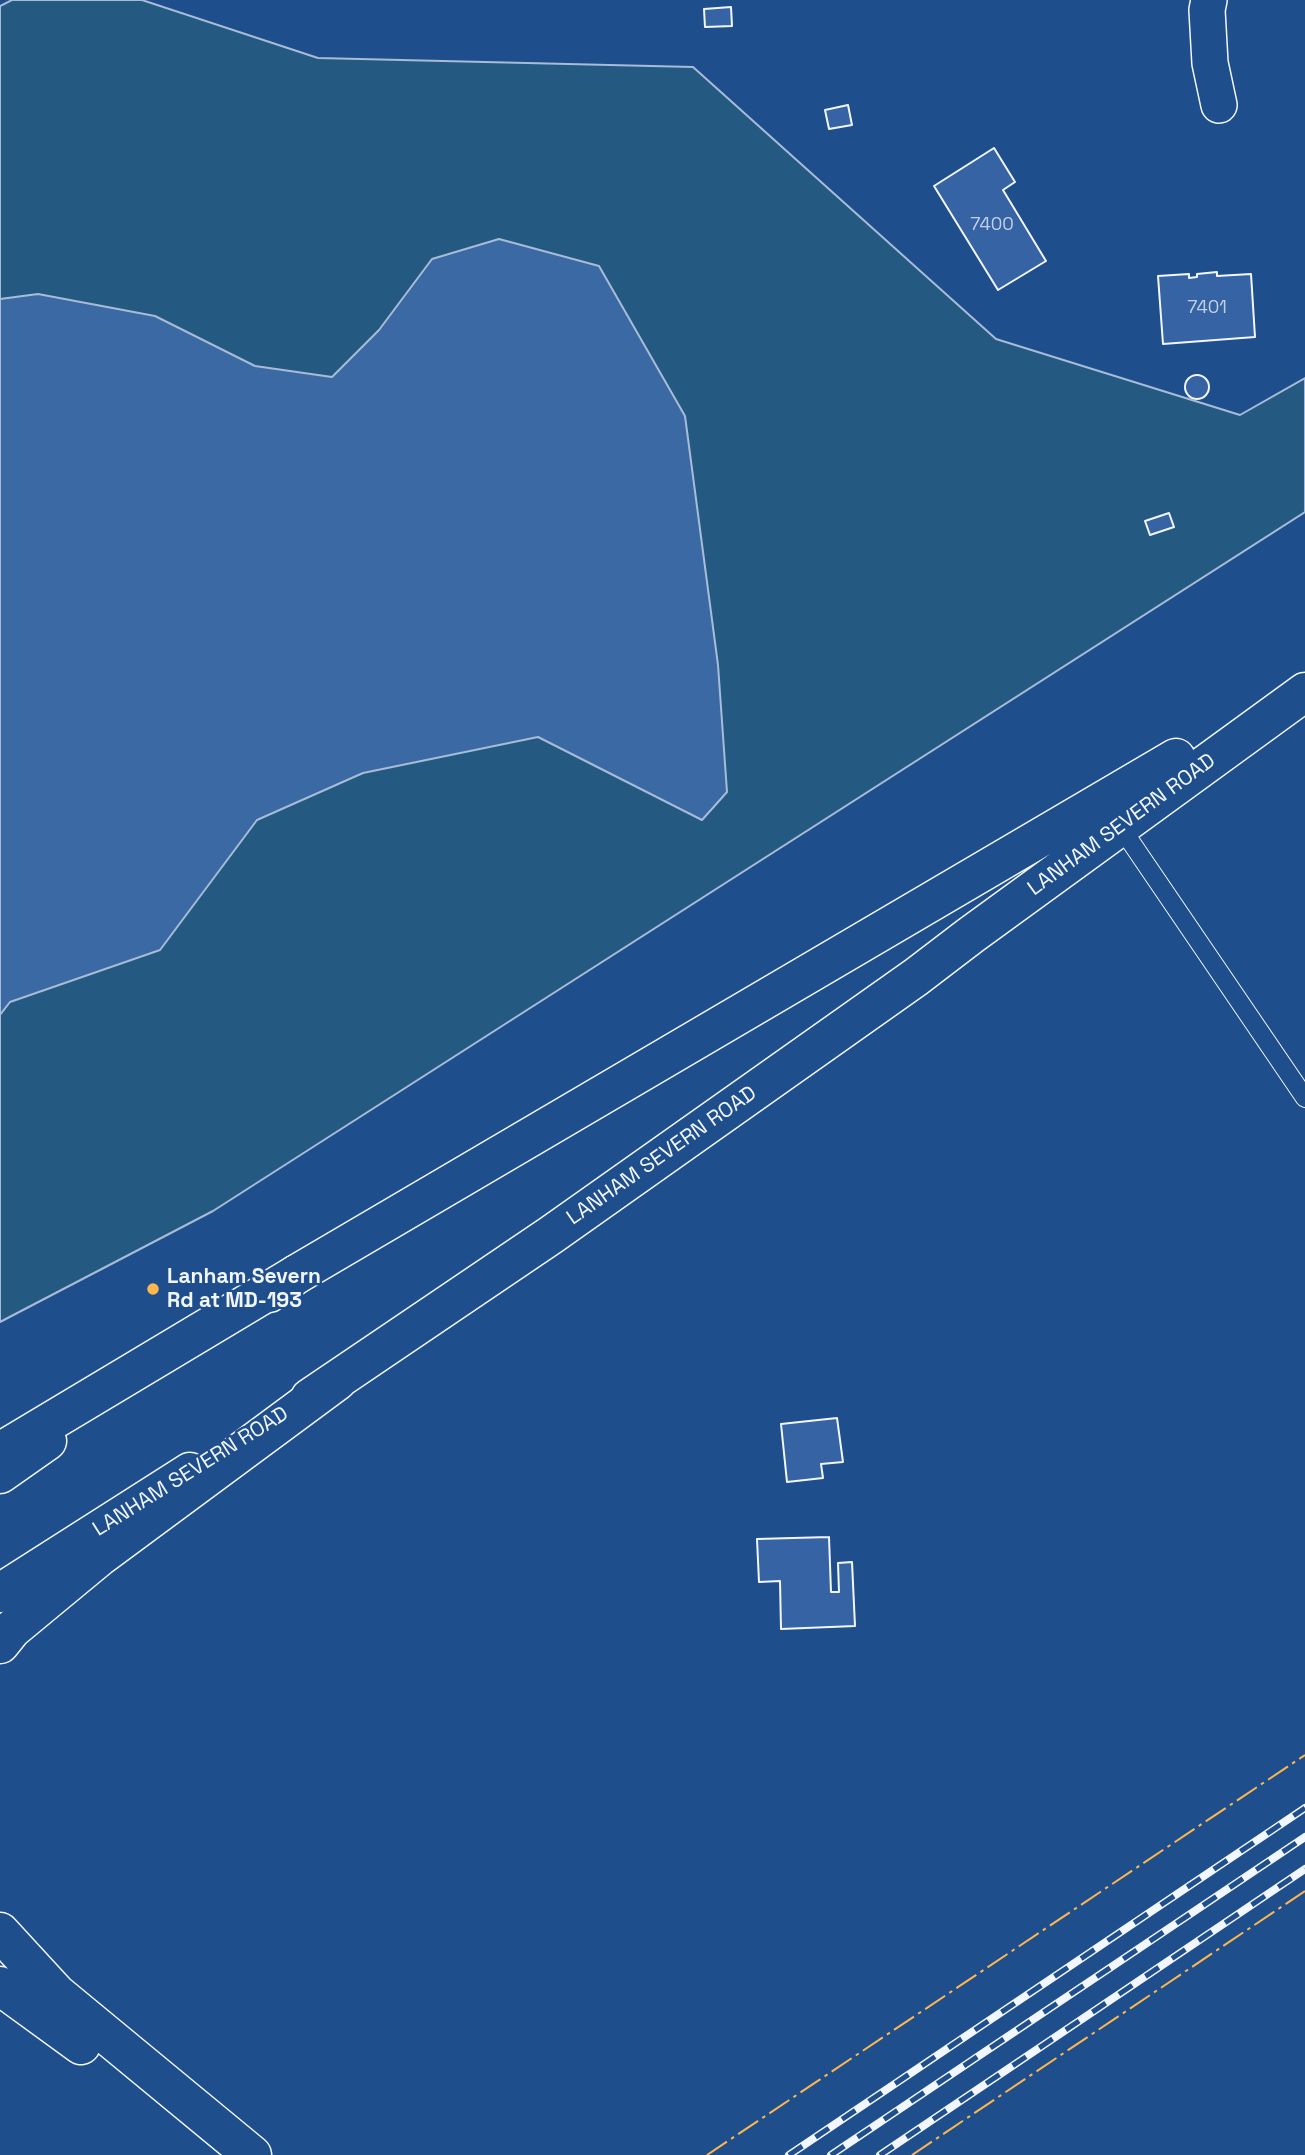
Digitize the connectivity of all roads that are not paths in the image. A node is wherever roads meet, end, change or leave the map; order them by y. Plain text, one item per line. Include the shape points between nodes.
1 (1209, 0) edge
2 (1219, 105) dead end
3 (1305, 683) edge
4 (1305, 692) edge
5 (1120, 826) junction
6 (1305, 1098) edge
7 (297, 1274) junction
8 (337, 1381) junction
9 (0, 1452) edge
10 (0, 1474) edge
11 (0, 1593) edge
12 (0, 1644) edge
13 (0, 1932) edge
14 (0, 1986) edge
15 (237, 2155) edge
16 (252, 2155) edge

1 - 2 street via 1210,63
3 - 7 main road, LANHAM SEVERN ROAD
4 - 5 main road, LANHAM SEVERN ROAD
5 - 6 lane
5 - 8 main road, LANHAM SEVERN ROAD via 905,985
7 - 9 main road
7 - 10 main road, LANHAM SEVERN ROAD
8 - 11 main road, LANHAM SEVERN ROAD
8 - 12 main road via 99,1557
13 - 16 main road via 57,1994
14 - 15 main road

